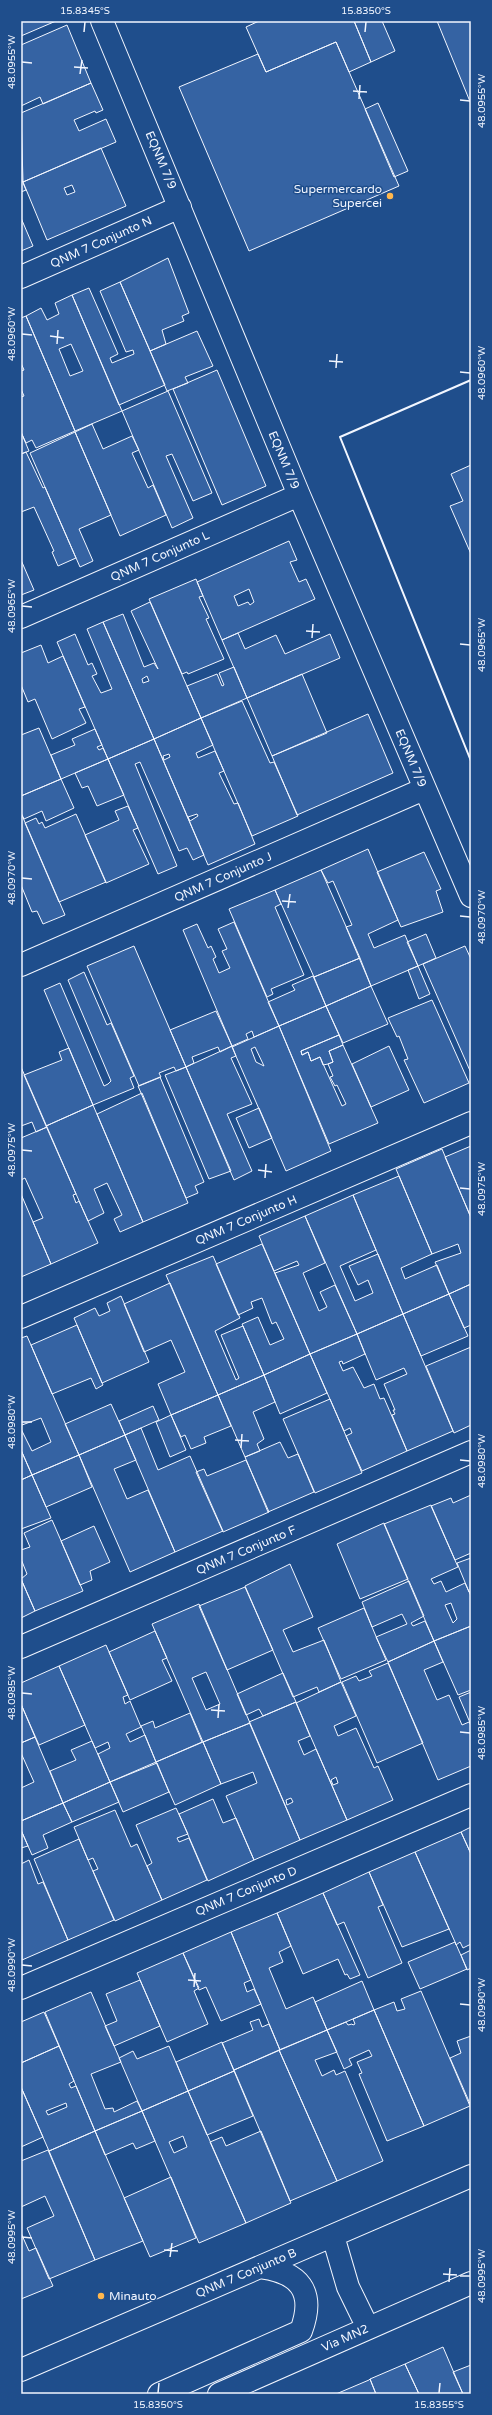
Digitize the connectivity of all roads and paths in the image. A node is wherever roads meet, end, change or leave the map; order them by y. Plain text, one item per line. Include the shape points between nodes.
1 (102, 21) edge
2 (180, 207) junction
3 (21, 277) edge
4 (299, 495) junction
5 (21, 617) edge
6 (424, 789) junction
7 (471, 896) edge
8 (21, 964) edge
9 (471, 1123) edge
10 (21, 1317) edge
11 (471, 1452) edge
12 (21, 1647) edge
13 (471, 1795) edge
14 (21, 1988) edge
15 (471, 2176) edge
16 (333, 2236) junction
17 (260, 2267) junction
18 (471, 2283) edge
19 (368, 2328) junction
20 (21, 2370) edge
21 (160, 2394) edge
22 (219, 2394) edge

1 - 2 street, EQNM 7/9
2 - 3 street, QNM 7 Conjunto N
2 - 4 street, EQNM 7/9
4 - 5 street, QNM 7 Conjunto L
4 - 6 street, EQNM 7/9
6 - 7 street, EQNM 7/9
6 - 8 street, QNM 7 Conjunto J
9 - 10 street, QNM 7 Conjunto H
11 - 12 street, QNM 7 Conjunto F
13 - 14 street, QNM 7 Conjunto D
15 - 16 street, QNM 7 Conjunto B
16 - 17 street, QNM 7 Conjunto B
16 - 19 street via 348,2287
17 - 20 street, QNM 7 Conjunto B
17 - 21 street via 279,2270 294,2278 304,2288 307,2315 301,2331
18 - 19 street, Via MN2
19 - 22 street, Via MN2

